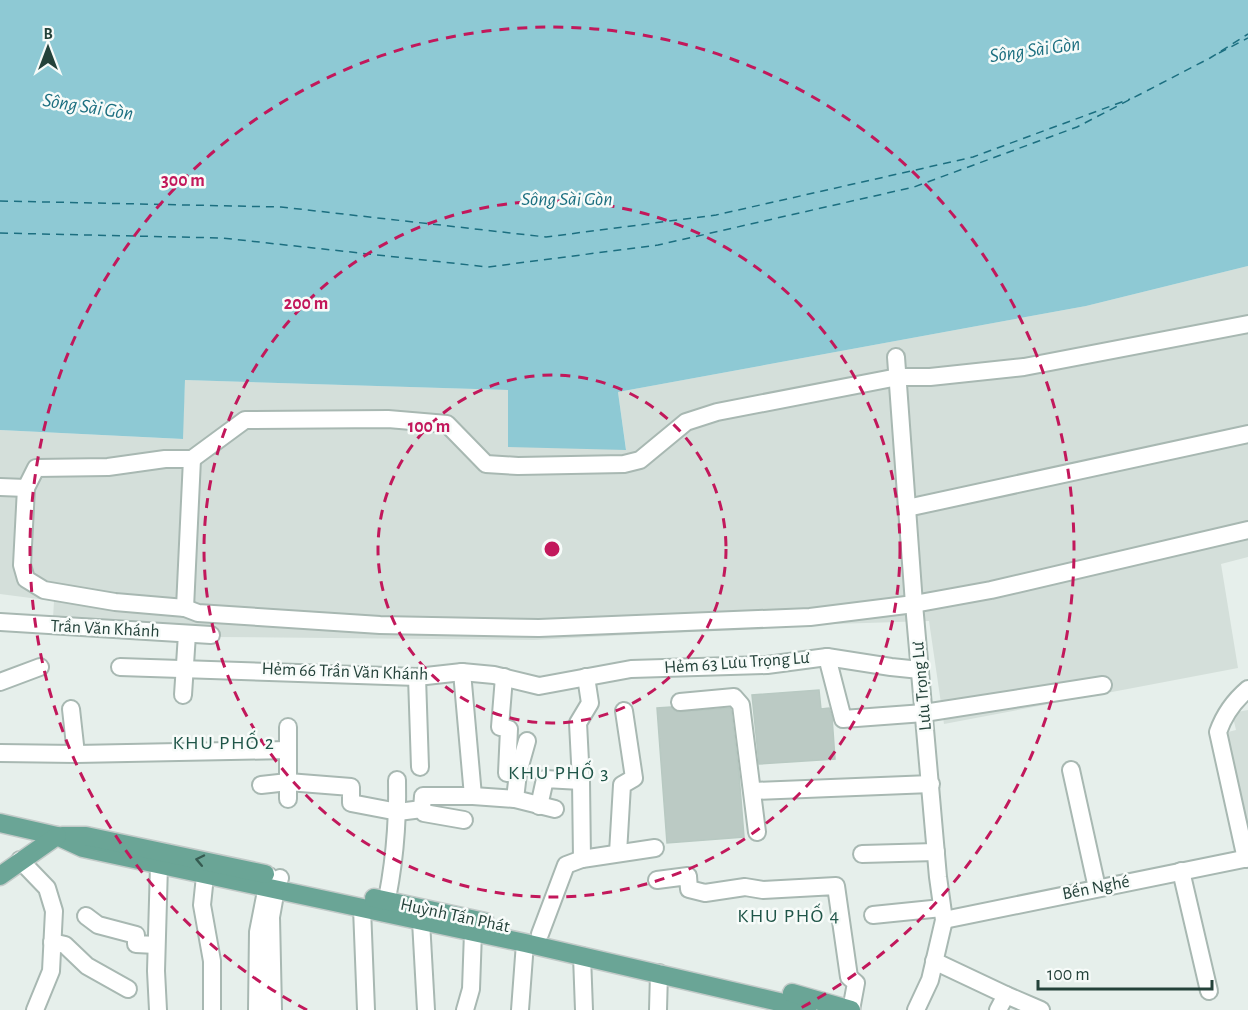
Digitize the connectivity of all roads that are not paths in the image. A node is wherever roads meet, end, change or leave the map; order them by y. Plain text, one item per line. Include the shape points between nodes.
1 (1248, 324) edge
2 (896, 357) dead end
3 (898, 377) junction
4 (1248, 434) edge
5 (192, 459) junction
6 (0, 487) edge
7 (26, 488) junction
8 (907, 508) junction
9 (1248, 530) edge
10 (914, 604) junction
11 (185, 608) junction
12 (0, 622) edge
13 (186, 634) junction
14 (211, 635) dead end
15 (827, 657) junction
16 (40, 666) dead end
17 (120, 666) dead end
18 (184, 668) junction
19 (920, 670) junction
20 (462, 672) junction
21 (417, 677) junction
22 (504, 677) junction
23 (586, 677) junction
24 (0, 682) edge
25 (1103, 685) dead end
26 (539, 686) joint
27 (1248, 689) edge
28 (183, 695) dead end
29 (680, 702) dead end
30 (71, 709) dead end
31 (624, 711) dead end
32 (924, 713) junction
33 (288, 727) dead end
34 (527, 741) dead end
35 (288, 750) junction
36 (0, 753) edge
37 (76, 754) junction
38 (420, 767) dead end
39 (1071, 770) dead end
40 (518, 773) junction
41 (397, 780) dead end
42 (581, 781) junction
43 (288, 782) junction
44 (931, 784) junction
45 (261, 785) dead end
46 (753, 790) junction
47 (473, 796) junction
48 (288, 799) dead end
49 (516, 799) junction
50 (538, 806) junction
51 (422, 809) junction
52 (555, 809) dead end
53 (398, 812) junction
54 (464, 820) dead end
55 (0, 823) edge
56 (757, 832) dead end
57 (57, 836) junction
58 (655, 848) dead end
59 (936, 852) junction
60 (618, 854) junction
61 (862, 854) dead end
62 (582, 859) junction
63 (1247, 859) edge
64 (20, 860) junction
65 (159, 865) junction
66 (1181, 871) junction
67 (0, 876) edge
68 (205, 876) junction
69 (657, 880) dead end
70 (273, 882) junction
71 (1097, 888) junction
72 (362, 908) junction
73 (393, 909) junction
74 (943, 914) junction
75 (873, 915) dead end
76 (86, 916) dead end
77 (421, 921) junction
78 (473, 932) junction
79 (533, 939) junction
80 (52, 942) junction
81 (156, 945) junction
82 (582, 951) junction
83 (934, 961) junction
84 (659, 973) junction
85 (128, 989) dead end
86 (1209, 991) dead end
87 (1002, 1002) edge
88 (35, 1010) edge
89 (158, 1010) edge
90 (212, 1010) edge
91 (257, 1010) edge
92 (273, 1010) edge
93 (366, 1010) edge
94 (426, 1010) edge
95 (465, 1010) edge
96 (520, 1010) edge
97 (584, 1010) edge
98 (658, 1010) edge
99 (807, 1010) edge
100 (851, 1010) edge
101 (916, 1010) edge
102 (1041, 1010) edge

1 - 3 street via 1024,367
2 - 3 street, Lưu Trọng Lư
3 - 5 street via 686,422 640,460 624,464 486,464 447,424 388,419 245,420
3 - 8 street, Lưu Trọng Lư
4 - 8 street
5 - 7 street via 36,468
5 - 11 street
6 - 7 street
7 - 11 street via 22,565 26,579 44,590
8 - 10 street, Lưu Trọng Lư
9 - 10 street
10 - 11 street via 810,616 562,627 380,625 198,613
10 - 19 street, Lưu Trọng Lư
12 - 13 street, Trần Văn Khánh
13 - 14 street, Trần Văn Khánh
13 - 18 street
15 - 19 street
15 - 23 street, Hẻm 63 Lưu Trọng Lư via 767,665 631,669
15 - 32 street, Hẻm 63 Lưu Trọng Lư via 843,719
16 - 24 street
17 - 18 street, Hẻm 66 Trần Văn Khánh
18 - 21 street, Hẻm 66 Trần Văn Khánh
18 - 28 street
19 - 32 street, Lưu Trọng Lư
20 - 21 street, Hẻm 66 Trần Văn Khánh
20 - 22 street, Hẻm 66 Trần Văn Khánh
20 - 47 street
21 - 38 street
22 - 26 street, Hẻm 66 Trần Văn Khánh
22 - 40 street via 500,727 509,729 507,773
23 - 26 street, Hẻm 63 Lưu Trọng Lư
23 - 42 street via 590,703 578,723
25 - 32 street
27 - 63 street via 1232,706 1218,732
29 - 46 street via 734,697 738,700
30 - 37 street
31 - 60 street via 634,778 622,785
32 - 44 street, Lưu Trọng Lư
33 - 35 street
34 - 40 street
35 - 37 street
35 - 43 street
36 - 37 street
39 - 71 street
40 - 49 street
41 - 53 street
42 - 50 street via 545,779
42 - 62 street
43 - 45 street
43 - 48 street
43 - 53 street via 351,787 351,803
44 - 46 street
44 - 59 street, Lưu Trọng Lư
46 - 56 street
47 - 49 street
47 - 51 street via 423,796
49 - 50 street
50 - 52 street
51 - 53 street
51 - 54 street via 424,813
53 - 73 street
55 - 57 main road, Huỳnh Tấn Phát
57 - 64 main road
57 - 65 main road, Huỳnh Tấn Phát via 83,848
70 -> 57 main road, Huỳnh Tấn Phát via 86,836
58 - 60 street
59 - 61 street
59 - 74 street, Lưu Trọng Lư
60 - 62 street
62 - 79 street via 566,865
63 - 66 street, Bến Nghé
64 - 67 main road
64 - 80 street via 47,888 54,911
65 - 68 main road, Huỳnh Tấn Phát
65 - 81 street
66 - 71 street, Bến Nghé
66 - 86 street
68 - 70 main road, Huỳnh Tấn Phát
68 - 90 street via 202,905 212,961
69 - 100 street via 688,876 690,889 705,893 745,886 763,890 836,886 849,977 856,983
70 - 72 main road, Huỳnh Tấn Phát
70 - 73 main road, Huỳnh Tấn Phát
70 - 91 street via 258,932
70 - 92 street
71 - 74 street, Bến Nghé
72 - 73 main road, Huỳnh Tấn Phát
72 - 93 street
73 - 77 main road, Huỳnh Tấn Phát
73 - 79 main road, Huỳnh Tấn Phát
74 - 75 street, Bến Nghé
74 - 83 street, Lưu Trọng Lư
76 - 81 street via 98,925 136,935 136,944
77 - 78 main road, Huỳnh Tấn Phát
77 - 94 street
78 - 79 main road, Huỳnh Tấn Phát
78 - 95 street via 471,989
79 - 82 main road, Huỳnh Tấn Phát
79 - 96 street
80 - 85 street via 65,945 87,966
80 - 88 street via 51,971
81 - 89 street
82 - 84 main road, Huỳnh Tấn Phát
82 - 97 street
82 - 100 main road, Huỳnh Tấn Phát via 785,991
83 - 87 street
83 - 101 street, Lưu Trọng Lư
84 - 98 street
84 - 99 main road, Huỳnh Tấn Phát
87 - 102 street

